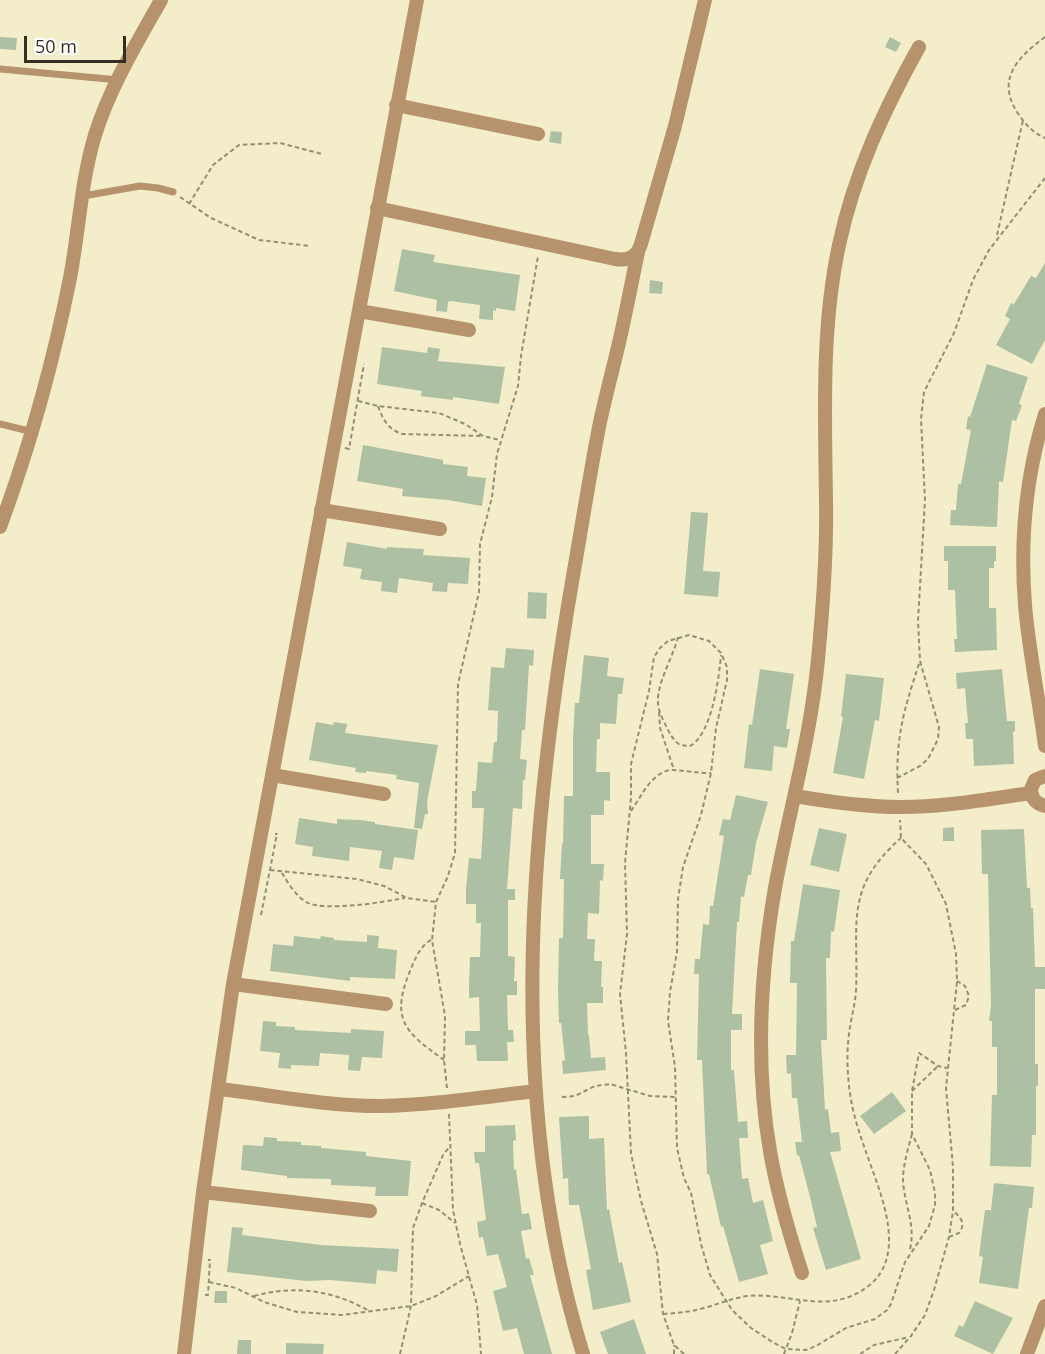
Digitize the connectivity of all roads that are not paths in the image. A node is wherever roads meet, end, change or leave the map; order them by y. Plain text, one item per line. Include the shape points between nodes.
1 (161, 0) edge
2 (417, 0) edge
3 (705, 0) edge
4 (919, 47) dead end
5 (0, 69) edge
6 (119, 80) junction
7 (396, 105) junction
8 (538, 134) dead end
9 (173, 192) road end
10 (83, 196) junction
11 (377, 208) junction
12 (638, 252) junction
13 (359, 311) junction
14 (469, 330) dead end
15 (1045, 414) edge
16 (0, 424) edge
17 (33, 432) junction
18 (321, 510) junction
19 (0, 527) edge
20 (440, 529) dead end
21 (1045, 746) edge
22 (272, 775) junction
23 (1045, 776) edge
24 (384, 794) dead end
25 (1031, 794) junction
26 (795, 796) junction
27 (1045, 806) edge
28 (233, 984) junction
29 (386, 1004) dead end
30 (219, 1089) junction
31 (536, 1092) junction
32 (203, 1192) junction
33 (370, 1211) dead end
34 (802, 1273) dead end
35 (1045, 1306) edge
36 (184, 1354) edge
37 (583, 1354) edge
38 (1027, 1354) edge

1 - 6 street
2 - 7 street
3 - 12 street via 675,126
4 - 26 street via 875,132 838,247 825,381 823,604 815,697
5 - 6 lane
6 - 10 street via 95,136
7 - 8 street
7 - 11 street
9 - 10 lane via 140,186
10 - 17 street via 63,315
11 - 12 street via 620,260
11 - 13 street
12 - 31 street via 595,448 548,738 534,944
13 - 14 street
13 - 18 street
15 - 21 street via 1028,496 1024,568 1027,622
16 - 17 lane
17 - 19 street
18 - 20 street
18 - 22 street
22 - 24 street
22 - 28 street
23 - 25 street via 1035,780
25 - 26 street via 899,807
25 - 27 street via 1038,804
26 - 34 street via 767,940 761,1068 770,1153
28 - 29 street
28 - 30 street
30 - 31 street via 356,1105 402,1105
30 - 32 street
31 - 37 street via 554,1234
32 - 33 street
32 - 36 street
35 - 38 street

